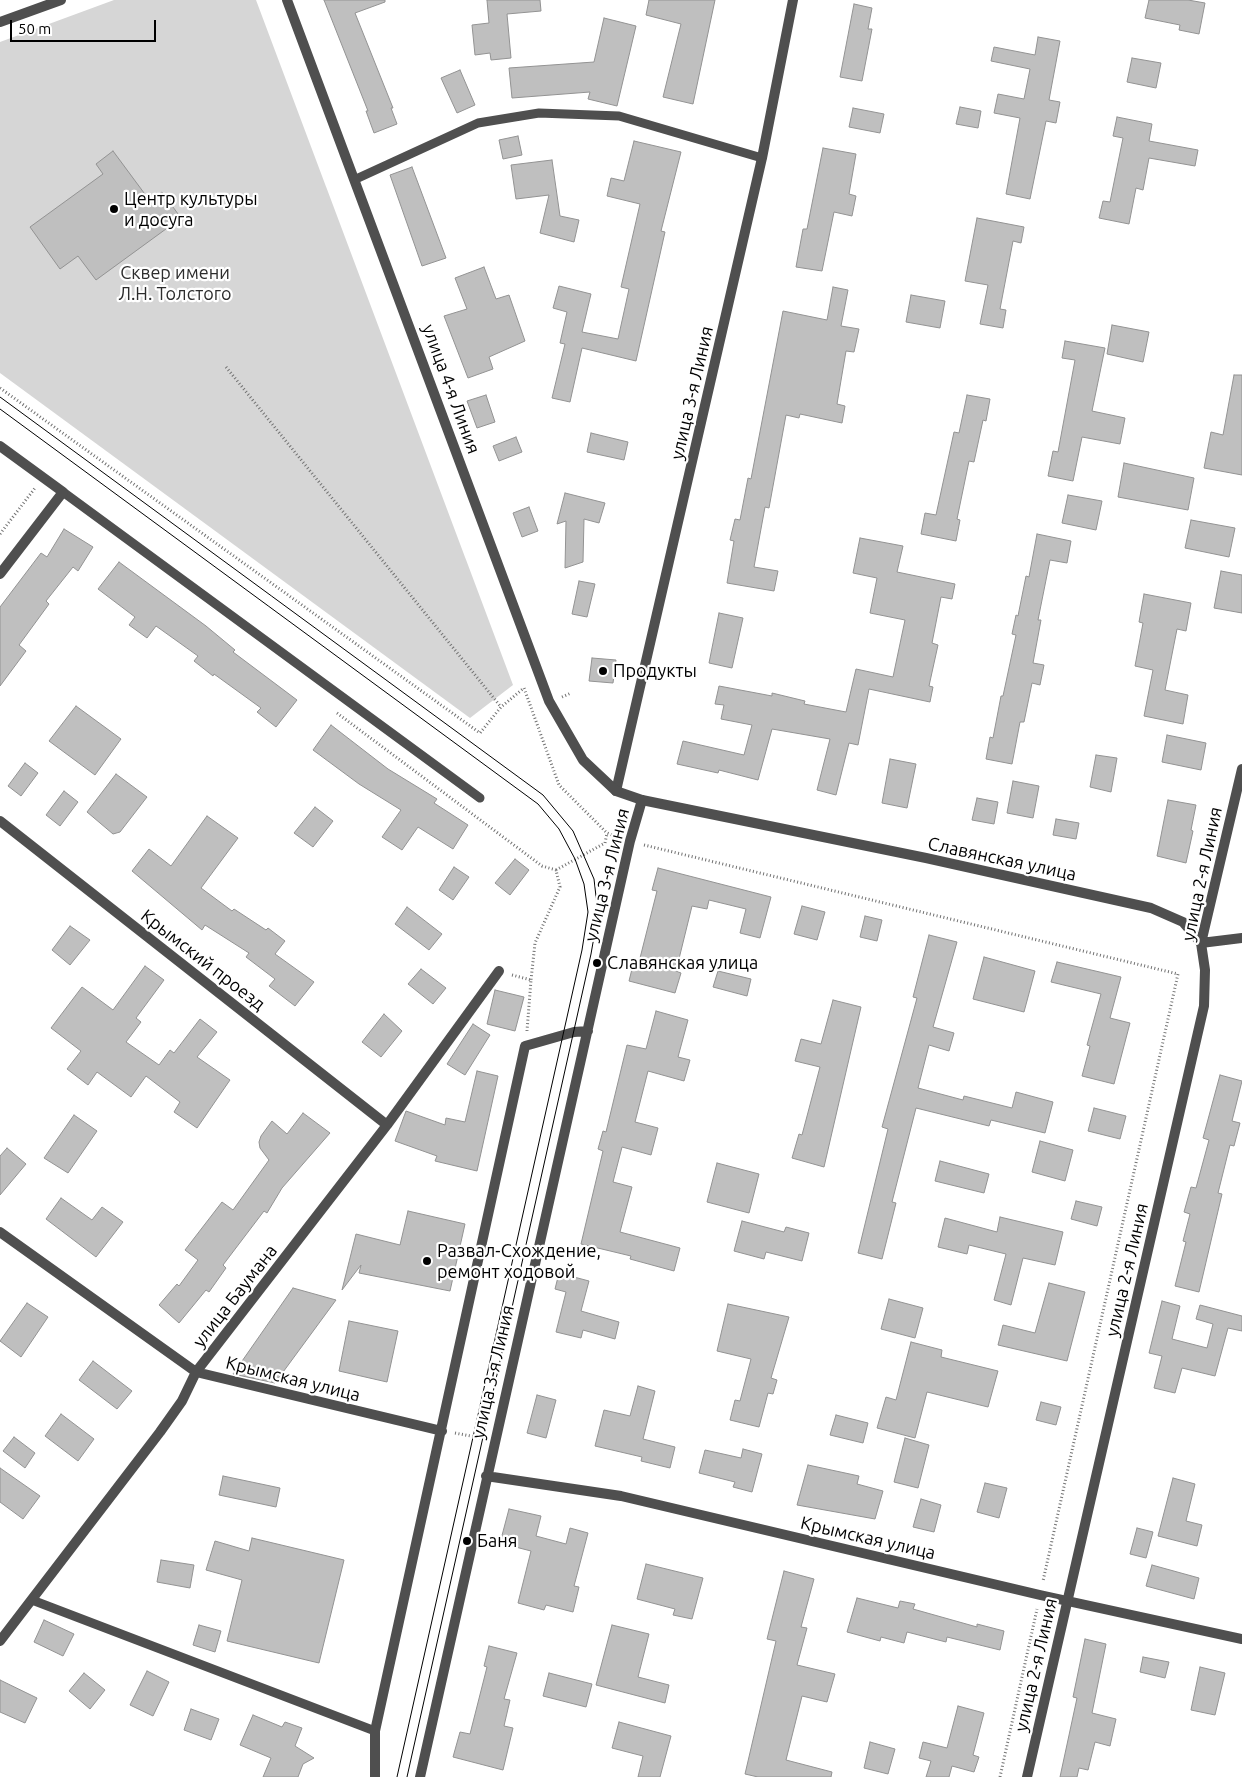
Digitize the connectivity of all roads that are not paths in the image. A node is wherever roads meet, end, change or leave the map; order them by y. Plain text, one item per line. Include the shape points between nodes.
1 (62, 0) edge
2 (287, 0) edge
3 (793, 0) edge
4 (0, 22) edge
5 (762, 158) junction
6 (356, 179) junction
7 (0, 446) edge
8 (63, 492) junction
9 (0, 574) edge
10 (1242, 769) edge
11 (602, 779) joint
12 (616, 791) junction
13 (480, 798) dead end
14 (642, 800) junction
15 (0, 821) edge
16 (1242, 938) edge
17 (1200, 943) junction
18 (499, 972) road end
19 (588, 1031) junction
20 (387, 1125) junction
21 (0, 1232) edge
22 (196, 1372) junction
23 (442, 1431) junction
24 (486, 1476) junction
25 (32, 1600) junction
26 (1067, 1601) junction
27 (1242, 1639) edge
28 (0, 1641) edge
29 (375, 1731) junction
30 (375, 1777) edge
31 (420, 1777) edge
32 (1027, 1777) edge

1 - 4 street
2 - 6 street, улица 4-я Линия
3 - 5 street, улица 3-я Линия
5 - 6 lane via 619,116 539,113 478,122
5 - 12 street, улица 3-я Линия
6 - 11 street, улица 4-я Линия via 549,701 582,760
7 - 8 street
8 - 9 street
8 - 13 lane
10 - 17 street, улица 2-я Линия
11 - 12 street, Славянская улица
12 - 14 street, Славянская улица
14 - 17 street, Славянская улица via 1151,908 1183,922
14 - 19 street, улица 3-я Линия
15 - 20 street, Крымский проезд
16 - 17 street
17 - 26 street, улица 2-я Линия via 1205,970 1204,1006
18 - 20 street, улица Баумана
19 - 23 street, улица 3-я Линия via 525,1046
19 - 24 street, улица 3-я Линия
20 - 22 street, улица Баумана
21 - 22 street, Крымская улица
22 - 23 street, Крымская улица
22 - 25 street, улица Баумана via 182,1401 160,1432
23 - 29 street, улица 3-я Линия
24 - 26 street, Крымская улица via 622,1496
24 - 31 street, улица 3-я Линия
25 - 28 street, улица Баумана
25 - 29 lane
26 - 27 street, Крымская улица
26 - 32 street, улица 2-я Линия
29 - 30 street, улица 3-я Линия

